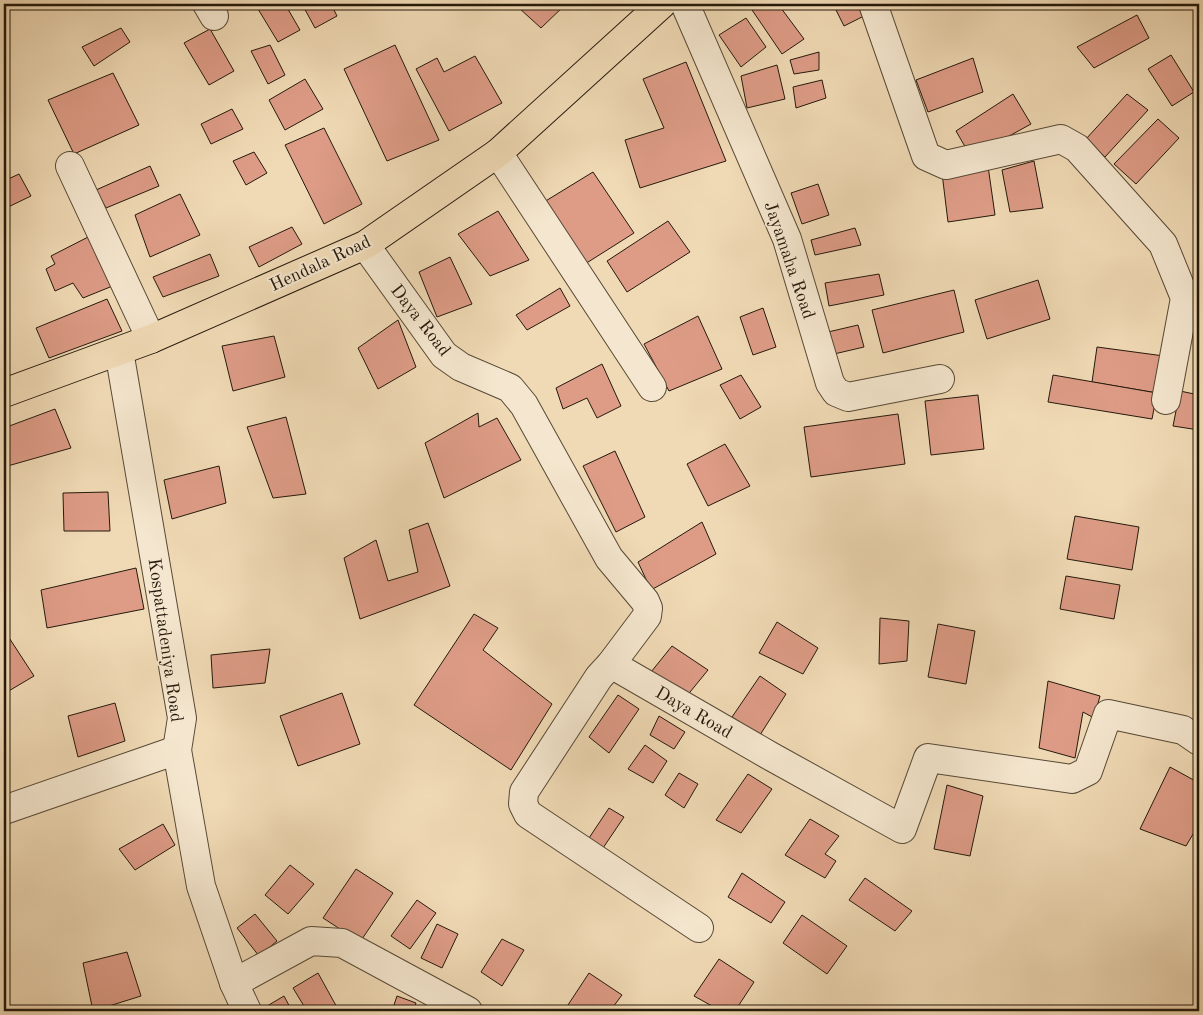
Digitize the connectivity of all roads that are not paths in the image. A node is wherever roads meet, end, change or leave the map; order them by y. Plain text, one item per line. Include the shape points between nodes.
1 (662, 4) edge
2 (685, 4) edge
3 (874, 4) edge
4 (498, 153) junction
5 (70, 166) dead end
6 (365, 245) junction
7 (151, 339) junction
8 (119, 351) junction
9 (940, 379) dead end
10 (652, 387) dead end
11 (4, 393) edge
12 (1166, 400) dead end
13 (611, 664) junction
14 (1199, 741) edge
15 (177, 750) junction
16 (4, 810) edge
17 (699, 928) dead end
18 (234, 983) junction
19 (247, 1011) edge
20 (468, 1011) edge

1 - 4 main road, Hendala Road
2 - 9 street, Jayamaha Road via 787,239 830,383 836,392 848,397
3 - 12 street via 926,156 946,165 1061,139 1078,148 1163,244 1185,298
4 - 6 main road, Hendala Road
4 - 10 street
5 - 7 street
6 - 7 main road, Hendala Road
6 - 13 street, Daya Road via 444,355 461,367 510,388 524,405 609,558 645,601 647,616
7 - 8 main road, Hendala Road
8 - 11 main road, Hendala Road
8 - 15 street, Kospattadeniya Road via 182,718
13 - 14 street, Daya Road via 902,828 928,758 1072,779 1088,771 1108,714 1183,730
13 - 17 street via 599,677 524,792 523,804 528,814
15 - 16 street
15 - 18 street, Kospattadeniya Road via 201,886
18 - 19 street, Kospattadeniya Road
18 - 20 street via 311,941 342,943

